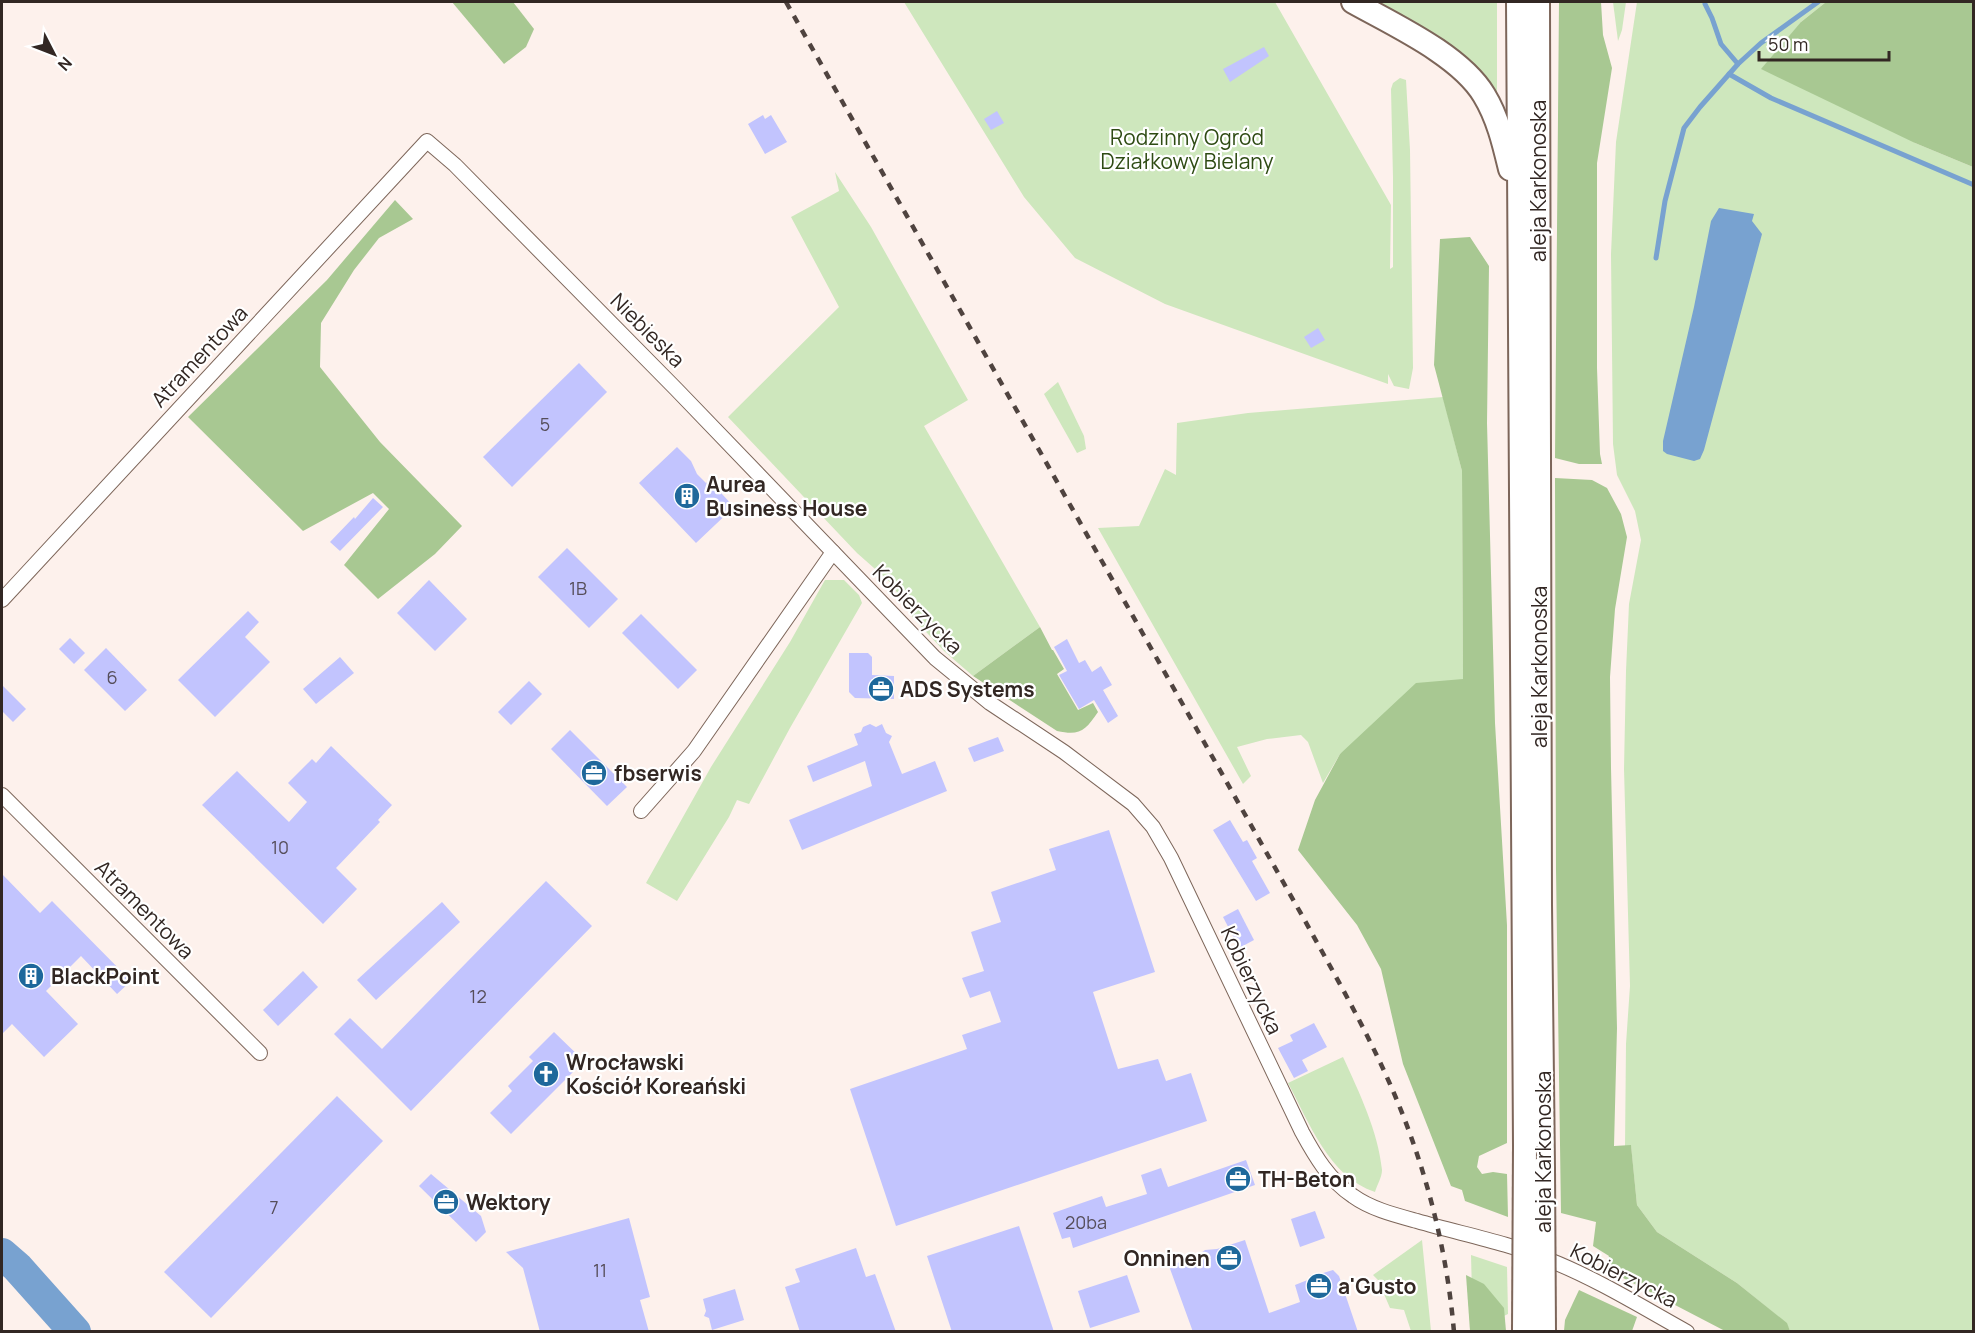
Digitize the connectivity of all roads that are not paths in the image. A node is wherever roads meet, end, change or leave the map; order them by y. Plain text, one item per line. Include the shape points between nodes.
1 (1353, 2) edge
2 (1518, 2) edge
3 (1538, 2) edge
4 (427, 141) joint
5 (1519, 209) junction
6 (833, 552) junction
7 (2, 600) edge
8 (2, 795) edge
9 (640, 811) dead end
10 (260, 1053) dead end
11 (1524, 1332) edge
12 (1544, 1332) edge
13 (1687, 1332) edge

1 - 5 main road via 1449,58 1474,80 1496,119
2 - 5 main road, aleja Karkonoska
3 - 12 main road, aleja Karkonoska, bridge
4 - 6 street, Niebieska via 584,295
4 - 7 street, Atramentowa
5 - 11 main road, aleja Karkonoska, bridge
6 - 9 street via 694,751
6 - 13 street, Kobierzycka via 951,672 1133,804 1153,827 1302,1132 1317,1159 1344,1189 1375,1208 1548,1259
8 - 10 street, Atramentowa

